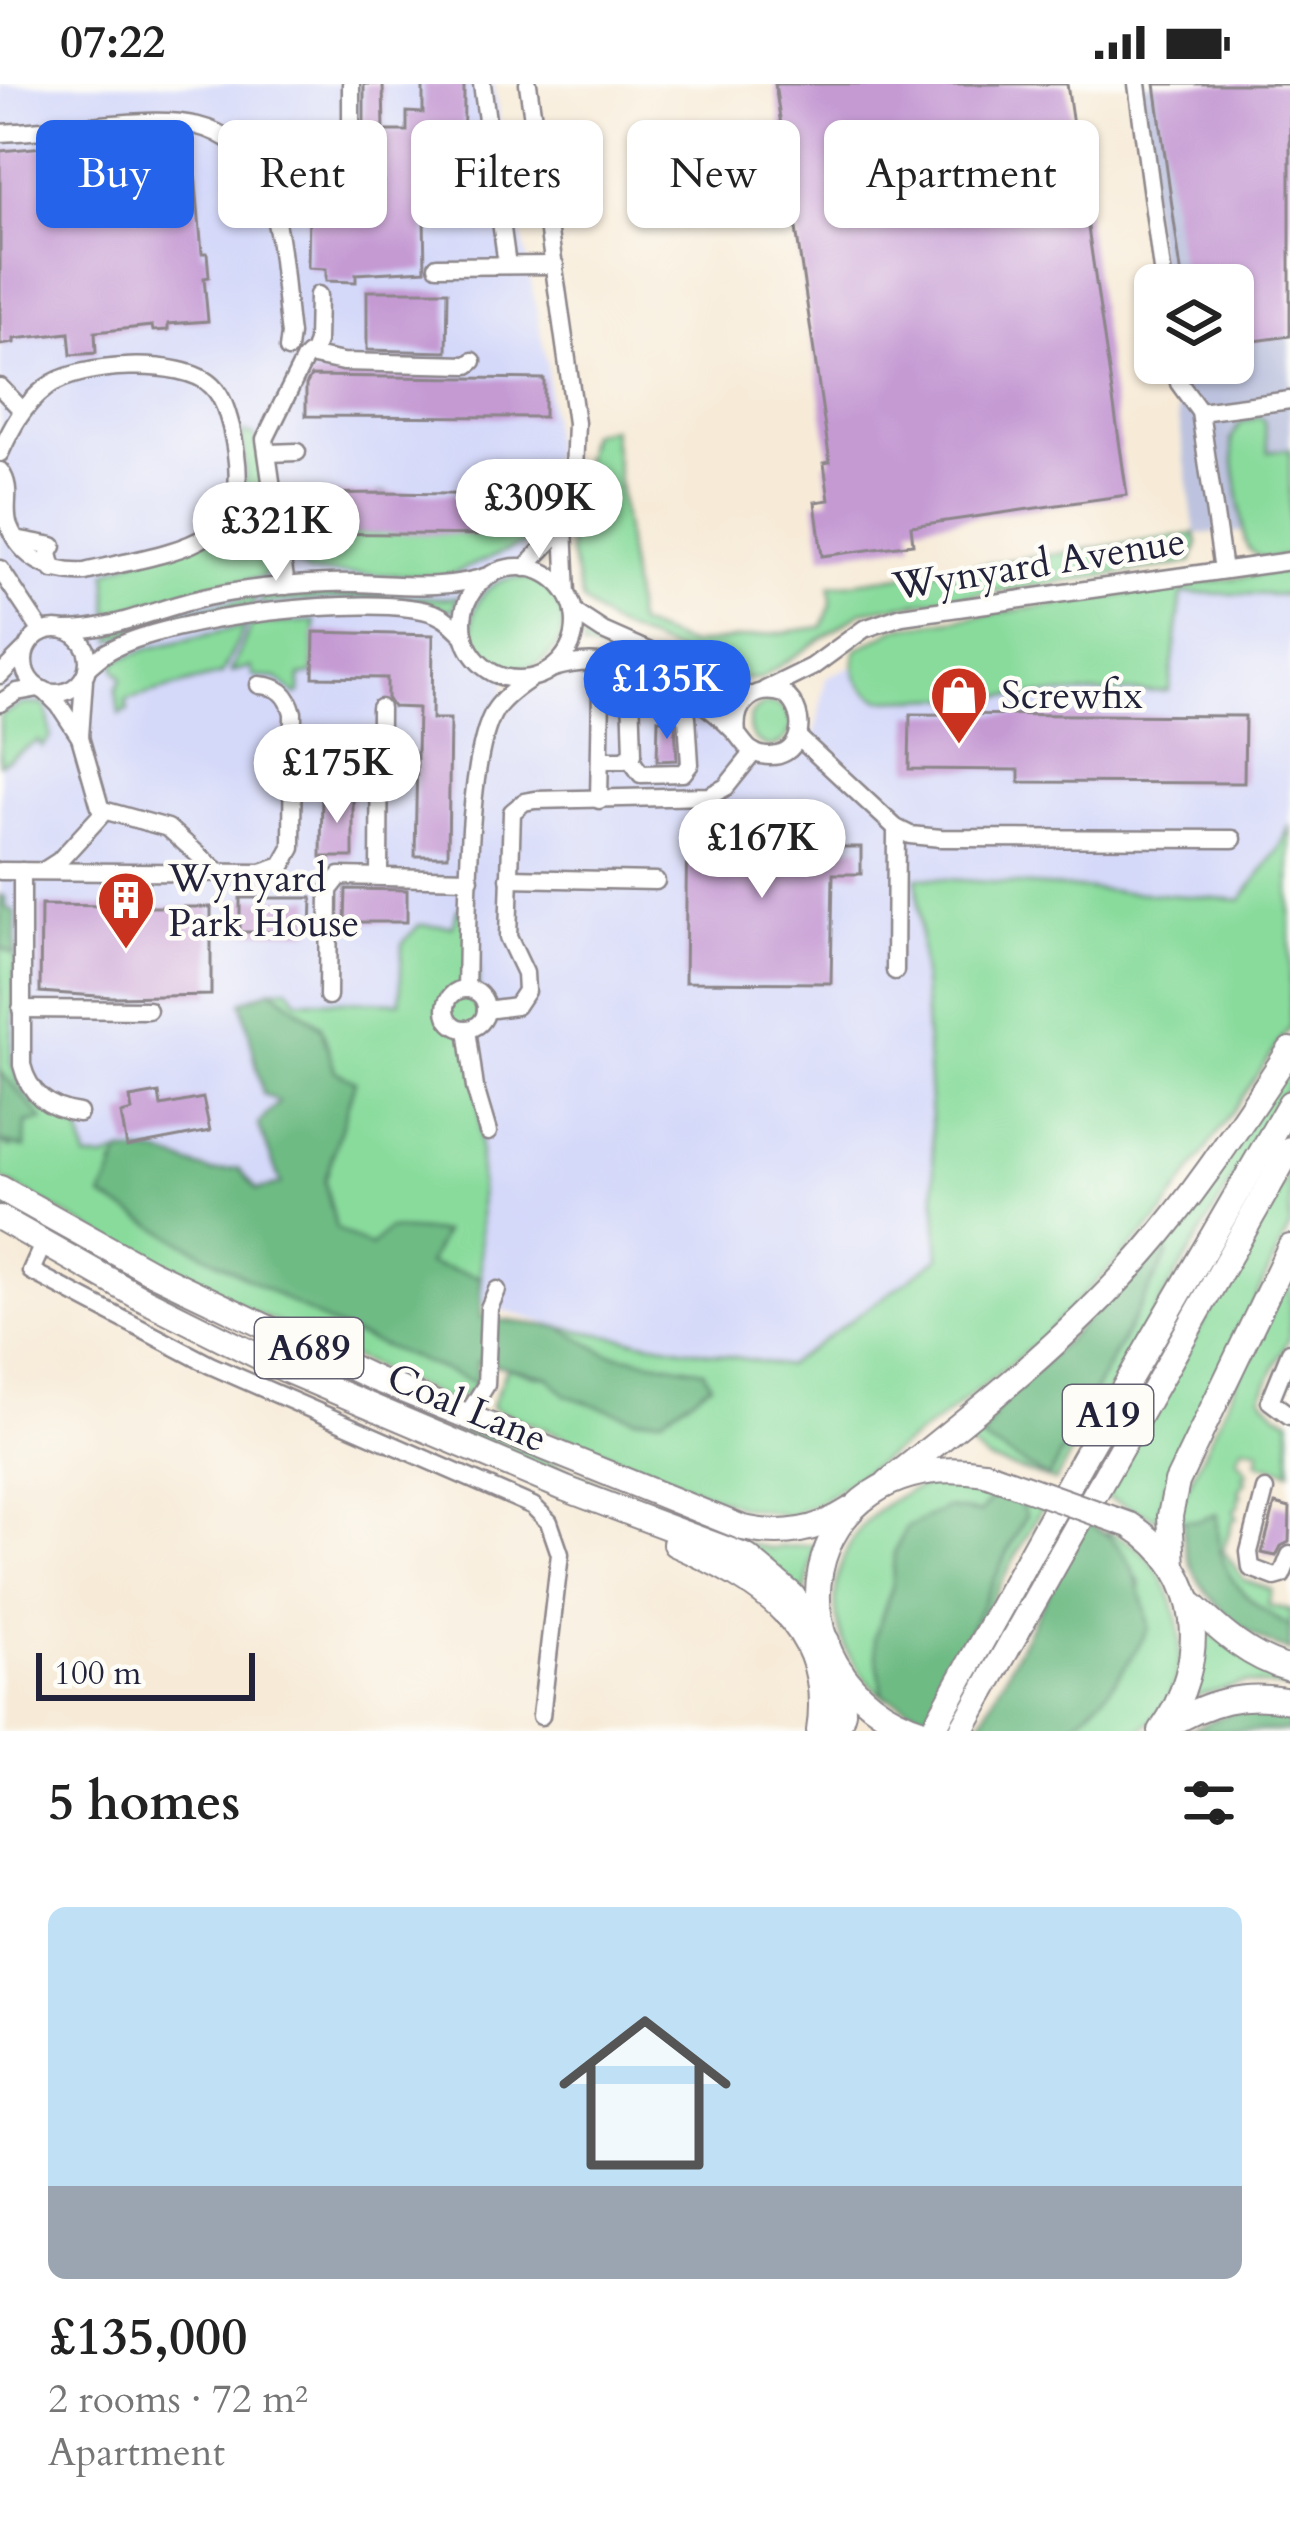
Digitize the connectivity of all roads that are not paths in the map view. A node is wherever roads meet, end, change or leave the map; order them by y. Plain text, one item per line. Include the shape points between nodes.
1 (351, 84) edge
2 (482, 84) edge
3 (528, 84) edge
4 (1137, 84) edge
5 (351, 120) edge
6 (0, 133) edge
7 (1161, 264) edge
8 (507, 265) junction
9 (555, 265) junction
10 (437, 266) dead end
11 (318, 295) dead end
12 (288, 349) dead end
13 (312, 356) junction
14 (473, 362) dead end
15 (1180, 384) edge
16 (0, 387) edge
17 (1290, 400) edge
18 (22, 410) junction
19 (1199, 412) junction
20 (297, 452) dead end
21 (0, 453) edge
22 (268, 453) junction
23 (0, 471) edge
24 (563, 526) junction
25 (1290, 561) edge
26 (0, 568) edge
27 (525, 568) junction
28 (1223, 569) junction
29 (491, 574) junction
30 (286, 586) junction
31 (567, 594) junction
32 (574, 612) junction
33 (66, 630) junction
34 (42, 632) junction
35 (465, 637) junction
36 (26, 649) junction
37 (479, 662) junction
38 (812, 667) junction
39 (554, 668) junction
40 (86, 670) junction
41 (0, 675) edge
42 (536, 677) junction
43 (259, 685) dead end
44 (41, 689) junction
45 (632, 692) junction
46 (758, 693) junction
47 (0, 703) edge
48 (797, 706) junction
49 (380, 708) dead end
50 (496, 709) junction
51 (737, 734) junction
52 (80, 737) junction
53 (798, 737) junction
54 (754, 752) junction
55 (630, 759) junction
56 (600, 760) junction
57 (599, 800) junction
58 (103, 810) junction
59 (896, 828) junction
60 (1233, 839) dead end
61 (184, 843) junction
62 (0, 871) edge
63 (22, 871) junction
64 (43, 871) junction
65 (165, 872) junction
66 (219, 874) junction
67 (379, 876) junction
68 (509, 878) junction
69 (470, 879) junction
70 (656, 881) dead end
71 (895, 970) dead end
72 (466, 988) junction
73 (328, 996) dead end
74 (21, 1009) junction
75 (148, 1010) dead end
76 (486, 1010) junction
77 (467, 1029) junction
78 (1290, 1050) edge
79 (1290, 1103) edge
80 (79, 1113) dead end
81 (488, 1132) dead end
82 (1290, 1149) edge
83 (0, 1188) edge
84 (0, 1218) edge
85 (44, 1242) junction
86 (1290, 1247) edge
87 (497, 1290) dead end
88 (1290, 1352) edge
89 (1290, 1416) edge
90 (466, 1417) junction
91 (888, 1482) junction
92 (566, 1490) junction
93 (851, 1509) junction
94 (1290, 1555) edge
95 (1173, 1566) junction
96 (1274, 1586) dead end
97 (1192, 1605) junction
98 (827, 1641) junction
99 (1290, 1669) edge
100 (842, 1673) junction
101 (1290, 1701) edge
102 (542, 1716) dead end
103 (1162, 1729) edge
104 (819, 1731) edge
105 (837, 1731) edge
106 (928, 1731) edge
107 (961, 1731) edge

1 - 5 street
2 - 8 street
3 - 9 street
4 - 7 street
6 - 12 street via 170,120 229,140 254,167 270,206
8 - 9 street
8 - 10 street
9 - 24 street via 576,440
11 - 13 street
13 - 14 street
13 - 22 street via 269,425
15 - 19 street
16 - 18 street
17 - 19 street
18 - 21 street
18 - 23 street via 71,375 184,369 220,397 239,462 236,497 206,536 85,572 53,569 9,526
19 - 28 street
20 - 22 street
22 - 30 street
24 - 27 street
24 - 31 street
25 - 28 street, Wynyard Avenue
26 - 34 street
27 - 29 street
27 - 31 street
28 - 38 street, Wynyard Avenue via 902,616 864,629
29 - 30 street via 443,587
29 - 35 street via 468,601
30 - 33 street
31 - 32 street
32 - 39 street via 572,643
32 - 46 street
33 - 34 street
33 - 40 street via 82,643
34 - 36 street
35 - 37 street
35 - 40 street via 423,611 282,609 165,632 110,650
36 - 41 street
36 - 44 street via 26,673
37 - 42 street via 506,677
37 - 50 street
38 - 46 street, Wynyard Avenue
38 - 48 street
39 - 42 street
39 - 51 street via 589,662 639,671
40 - 44 street via 66,691
40 - 52 street
42 - 50 street
43 - 66 street via 278,688 293,713 290,858 273,872
44 - 47 street
44 - 52 street
45 - 55 street
45 - 55 street via 646,690 688,717 690,764 683,773 641,774
45 - 56 street via 601,690
46 - 48 street via 784,694
46 - 51 street via 738,711
48 - 53 street
49 - 67 street
50 - 69 street via 475,787
51 - 54 street
52 - 58 street
53 - 54 street via 779,754
53 - 59 street
54 - 57 street via 709,796
55 - 56 street
56 - 57 street
57 - 68 street via 524,802 512,812
58 - 61 street via 160,825
58 - 64 street
59 - 60 street via 940,838
59 - 71 street
61 - 65 street via 180,862
61 - 66 street
62 - 63 street
63 - 64 street
63 - 74 street
64 - 65 street
65 - 66 street
67 - 69 street
67 - 73 street via 340,876 329,890
68 - 70 street
68 - 76 street via 508,937 526,991 516,1006
69 - 72 street
72 - 76 street via 481,995
72 - 77 street via 451,995 446,1012
74 - 75 street
74 - 80 street via 31,1090
76 - 77 street
77 - 81 street
78 - 91 highway, A19 via 1183,1204 1112,1289
79 - 106 highway, A19
82 - 107 highway, A19
83 - 90 highway, Coal Lane / A689 via 240,1317
84 - 85 highway, Coal Lane / A689
85 - 92 highway, Coal Lane / A689 via 288,1371
85 - 102 street via 31,1271 210,1365 533,1506 549,1522 560,1554
86 - 95 highway, A689 via 1177,1482
87 - 90 street via 486,1385
88 - 89 street via 1270,1401
90 - 93 highway, Coal Lane / A689 via 743,1528 790,1533
91 - 93 highway, A689
91 - 95 highway, A689, bridge via 944,1469 985,1473 1130,1525
92 - 98 highway, Coal Lane / A689 via 747,1557 792,1595
92 - 104 highway, A689 via 745,1577 775,1600 817,1670
93 - 98 highway, A689 via 820,1570
94 - 96 street via 1282,1575 1251,1568 1260,1489 1240,1566 1248,1579
95 - 97 highway, A689
97 - 99 highway, A689 via 1231,1640
97 - 103 highway, A689 via 1190,1670
98 - 100 highway, A689
100 - 105 highway
100 - 106 highway, A689 via 869,1705
101 - 103 highway, A689 via 1209,1703

